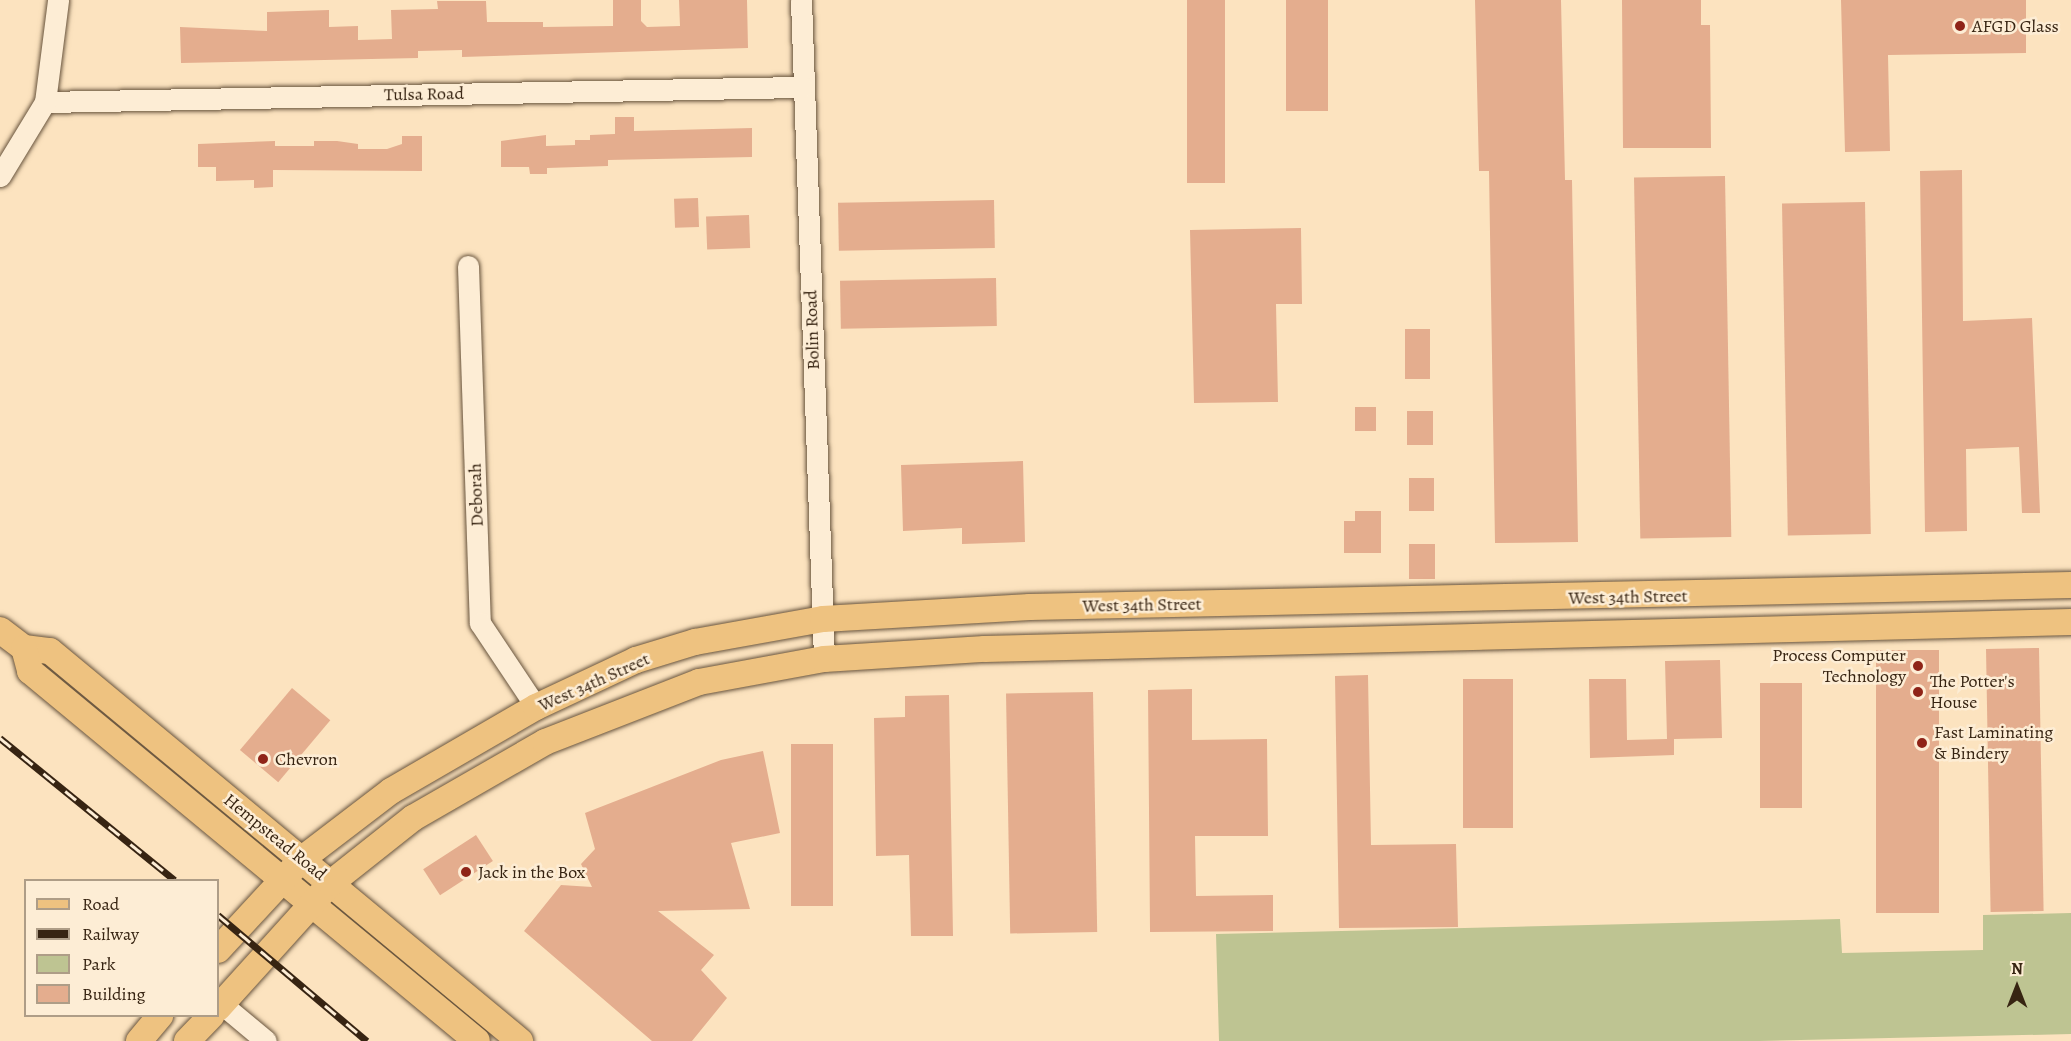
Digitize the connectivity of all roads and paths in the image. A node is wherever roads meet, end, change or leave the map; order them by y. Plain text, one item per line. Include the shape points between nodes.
1 (58, 0) edge
2 (801, 0) edge
3 (802, 87) junction
4 (45, 102) junction
5 (0, 176) edge
6 (468, 266) dead end
7 (2071, 585) edge
8 (1657, 597) junction
9 (1148, 605) junction
10 (823, 619) junction
11 (2071, 621) edge
12 (0, 630) edge
13 (1658, 631) junction
14 (1146, 645) junction
15 (24, 648) junction
16 (824, 659) junction
17 (536, 707) junction
18 (302, 859) junction
19 (281, 878) junction
20 (331, 883) junction
21 (312, 904) junction
22 (219, 949) edge
23 (219, 1005) edge
24 (219, 1008) edge
25 (159, 1017) edge
26 (208, 1017) edge
27 (139, 1041) edge
28 (187, 1041) edge
29 (266, 1041) edge
30 (477, 1041) edge
31 (520, 1041) edge

1 - 4 street
2 - 3 street, Bolin Road
3 - 4 street, Tulsa Road
3 - 10 street, Bolin Road
4 - 5 street
6 - 17 street, Deborah via 480,623
7 - 8 main road, West 34th Street
8 - 9 main road, West 34th Street
8 - 13 main road
9 - 10 main road, West 34th Street
9 - 14 main road
10 - 16 street, Bolin Road
10 - 17 main road, West 34th Street via 646,657
11 - 13 main road, West 34th Street
12 - 15 main road, Hempstead Road
13 - 14 main road, West 34th Street
14 - 16 main road, West 34th Street
15 - 18 main road, Hempstead Road via 50,651
15 - 19 main road, Hempstead Road via 30,671
16 - 20 main road, West 34th Street via 699,682 545,742 413,818
17 - 18 main road, West 34th Street via 391,791
18 - 19 main road, West 34th Street
18 - 20 main road, Hempstead Road
19 - 21 main road, Hempstead Road
19 - 22 main road, West 34th Street
20 - 21 main road, West 34th Street
20 - 31 main road, Hempstead Road
21 - 23 main road, West 34th Street
21 - 30 main road, Hempstead Road
24 - 29 street
25 - 27 main road
26 - 28 main road, West 34th Street

